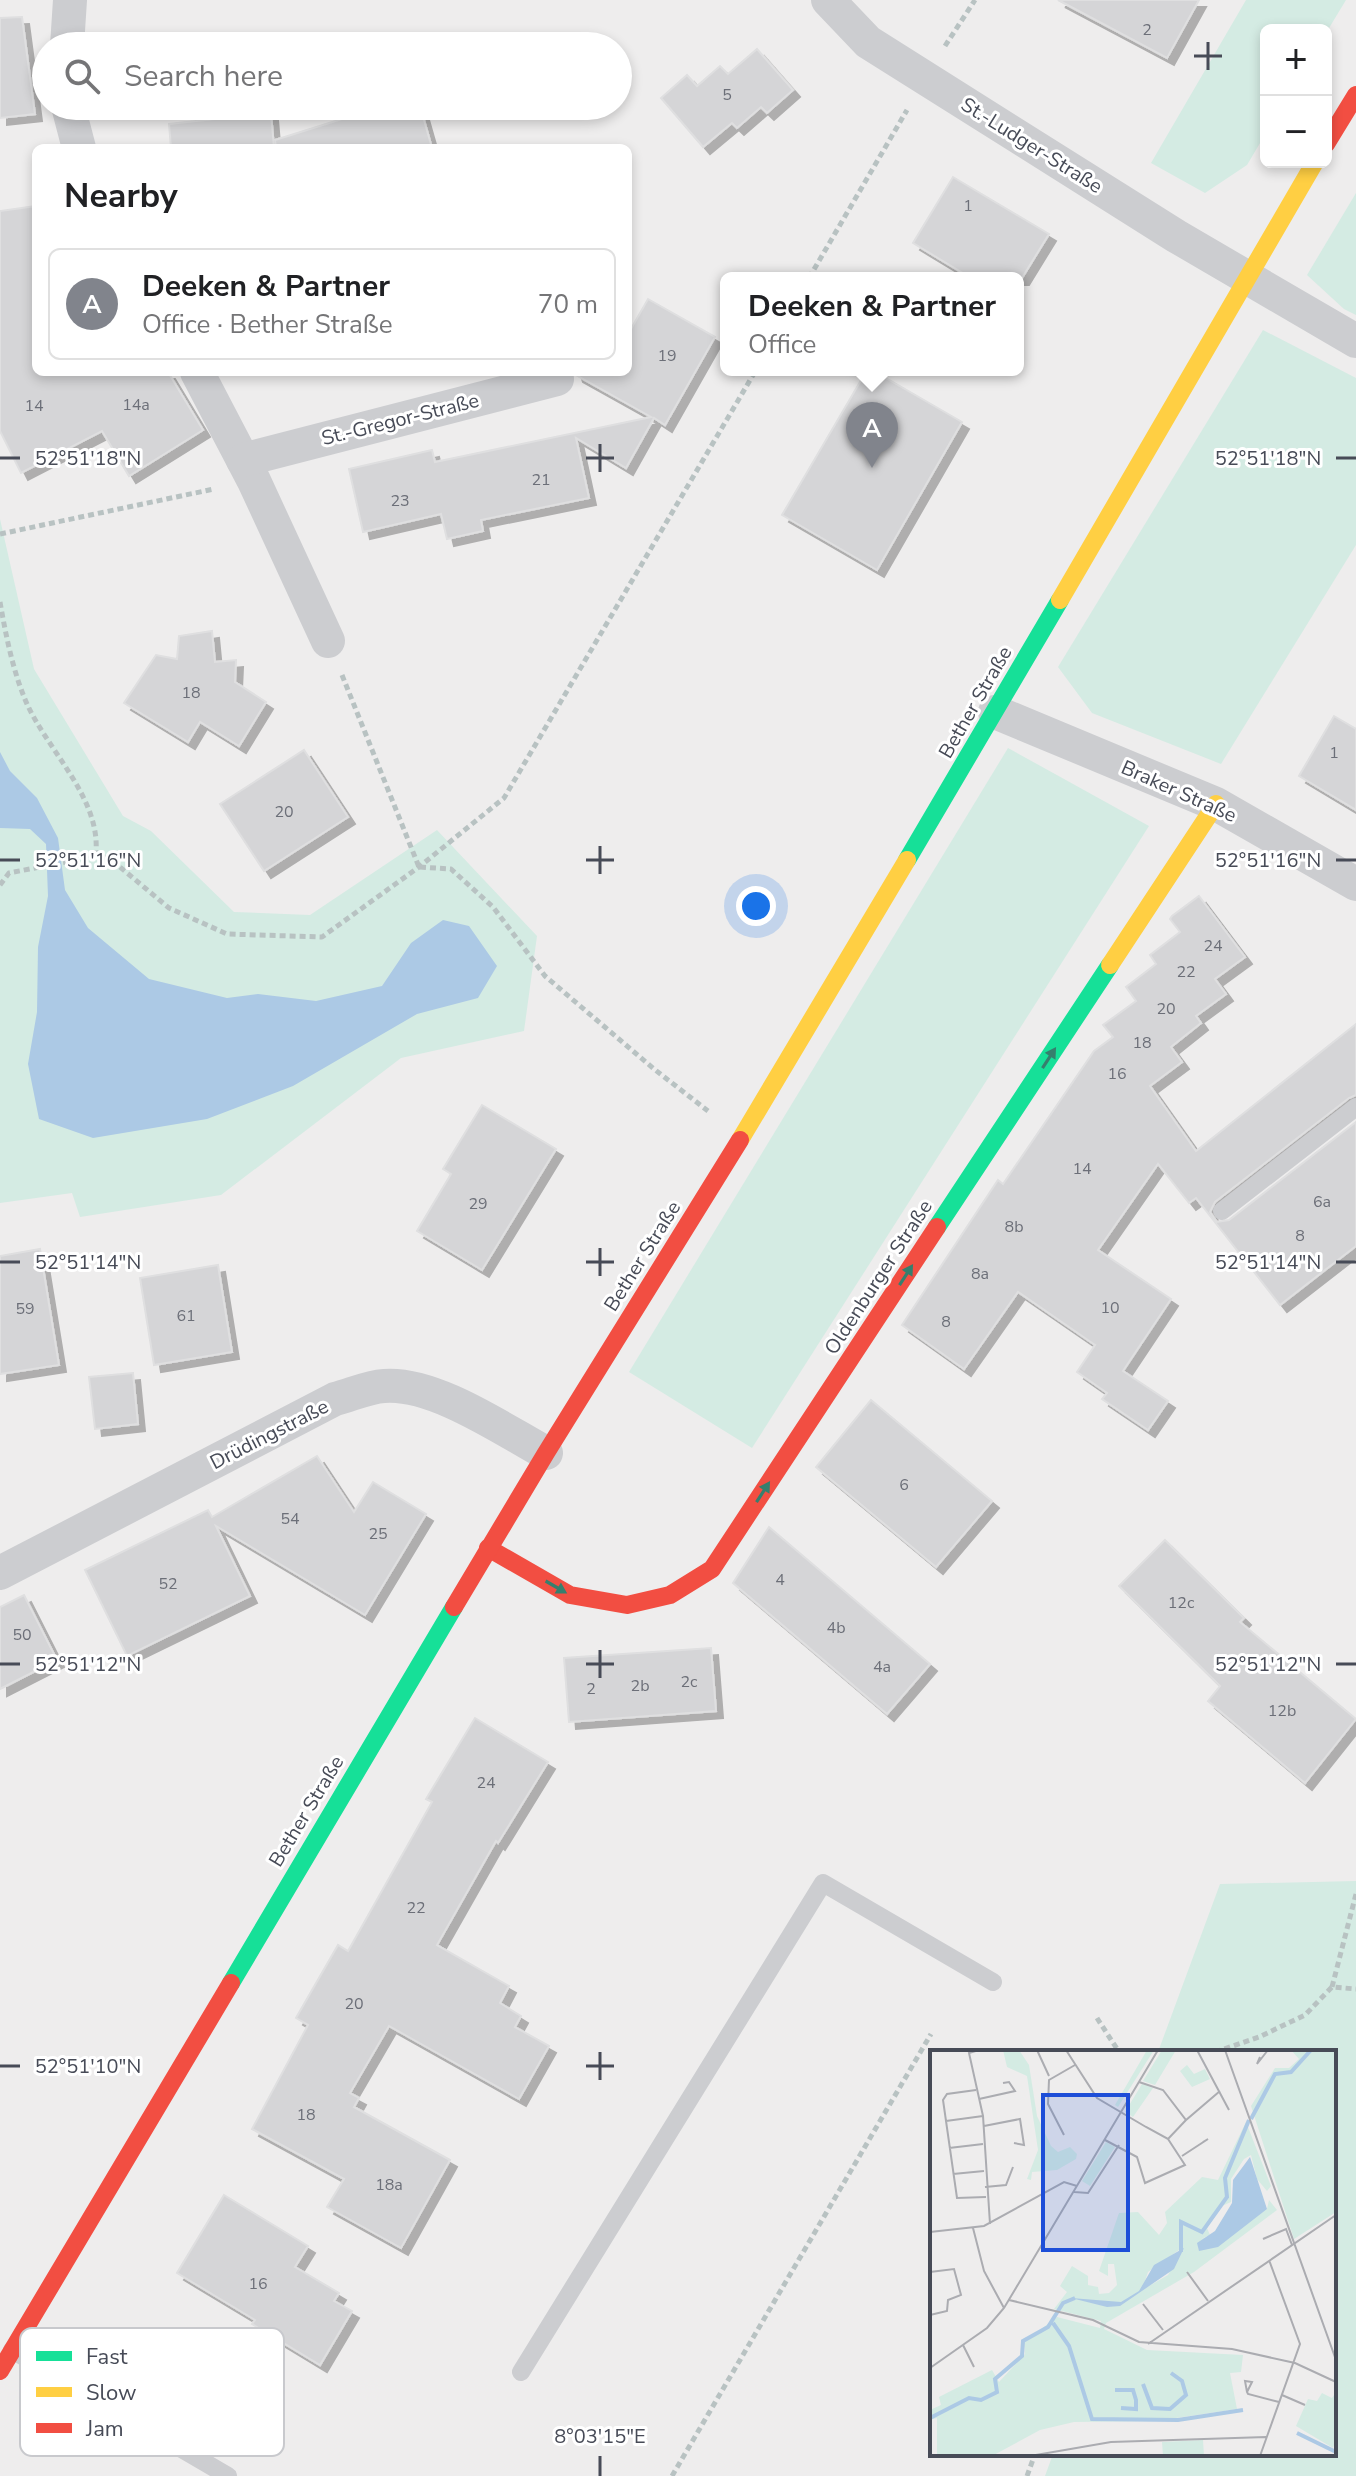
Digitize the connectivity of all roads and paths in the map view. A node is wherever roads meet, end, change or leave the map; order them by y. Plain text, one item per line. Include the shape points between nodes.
1 (70, 0) edge
2 (828, 0) edge
3 (975, 0) edge
4 (68, 32) edge
5 (925, 78) junction
6 (1356, 95) edge
7 (72, 120) edge
8 (1332, 134) edge
9 (78, 144) edge
10 (1311, 168) edge
11 (812, 272) edge
12 (1246, 277) junction
13 (1356, 341) edge
14 (199, 376) edge
15 (752, 376) edge
16 (557, 379) dead end
17 (249, 471) junction
18 (0, 534) edge
19 (0, 602) edge
20 (328, 641) joint
21 (4, 643) edge
22 (995, 712) junction
23 (1216, 804) junction
24 (96, 852) junction
25 (419, 867) junction
26 (1356, 884) edge
27 (0, 885) edge
28 (1356, 1107) edge
29 (742, 1137) junction
30 (1222, 1211) dead end
31 (546, 1453) junction
32 (488, 1548) junction
33 (0, 1573) edge
34 (1356, 1894) edge
35 (993, 1982) dead end
36 (1332, 1987) junction
37 (1356, 1989) edge
38 (1097, 2018) dead end
39 (931, 2034) dead end
40 (1118, 2050) edge
41 (1221, 2050) edge
42 (25, 2328) edge
43 (20, 2337) edge
44 (12, 2350) junction
45 (20, 2355) edge
46 (0, 2371) edge
47 (521, 2372) dead end
48 (194, 2456) edge
49 (1034, 2456) edge
50 (228, 2476) edge
51 (672, 2476) edge
52 (1027, 2476) edge

1 - 4 street
2 - 5 street, St.-Ludger-Straße via 868,42
3 - 5 path
5 - 11 path
5 - 12 street, St.-Ludger-Straße
6 - 8 street
7 - 9 street
10 - 12 street, Bether Straße
12 - 13 street, St.-Ludger-Straße
12 - 22 street, Bether Straße
14 - 17 street
15 - 25 path via 504,798
16 - 17 street, St.-Gregor-Straße
17 - 18 path
17 - 20 street
19 - 21 path
20 - 25 path
21 - 24 path via 26,702 85,798 98,834
22 - 23 street, Braker Straße
22 - 29 street, Bether Straße
23 - 26 street, Braker Straße
32 -> 23 street, Oldenburger Straße via 570,1595 627,1605 670,1595 712,1569
24 - 25 path via 169,908 227,934 322,937
24 - 27 path via 9,873
25 - 29 path via 451,869 493,907 545,976
28 - 30 lane
29 - 31 street, Bether Straße
31 - 32 street, Bether Straße
31 - 33 street, Drüdingstraße via 437,1395 382,1386 335,1399
32 - 42 street, Bether Straße
34 - 36 path
35 - 47 lane via 823,1883
36 - 37 path
36 - 41 path via 1305,2015
38 - 40 path
39 - 51 path
43 - 44 street, Bether Straße
44 - 45 lane
44 - 46 street, Bether Straße
48 - 50 lane
49 - 52 path

